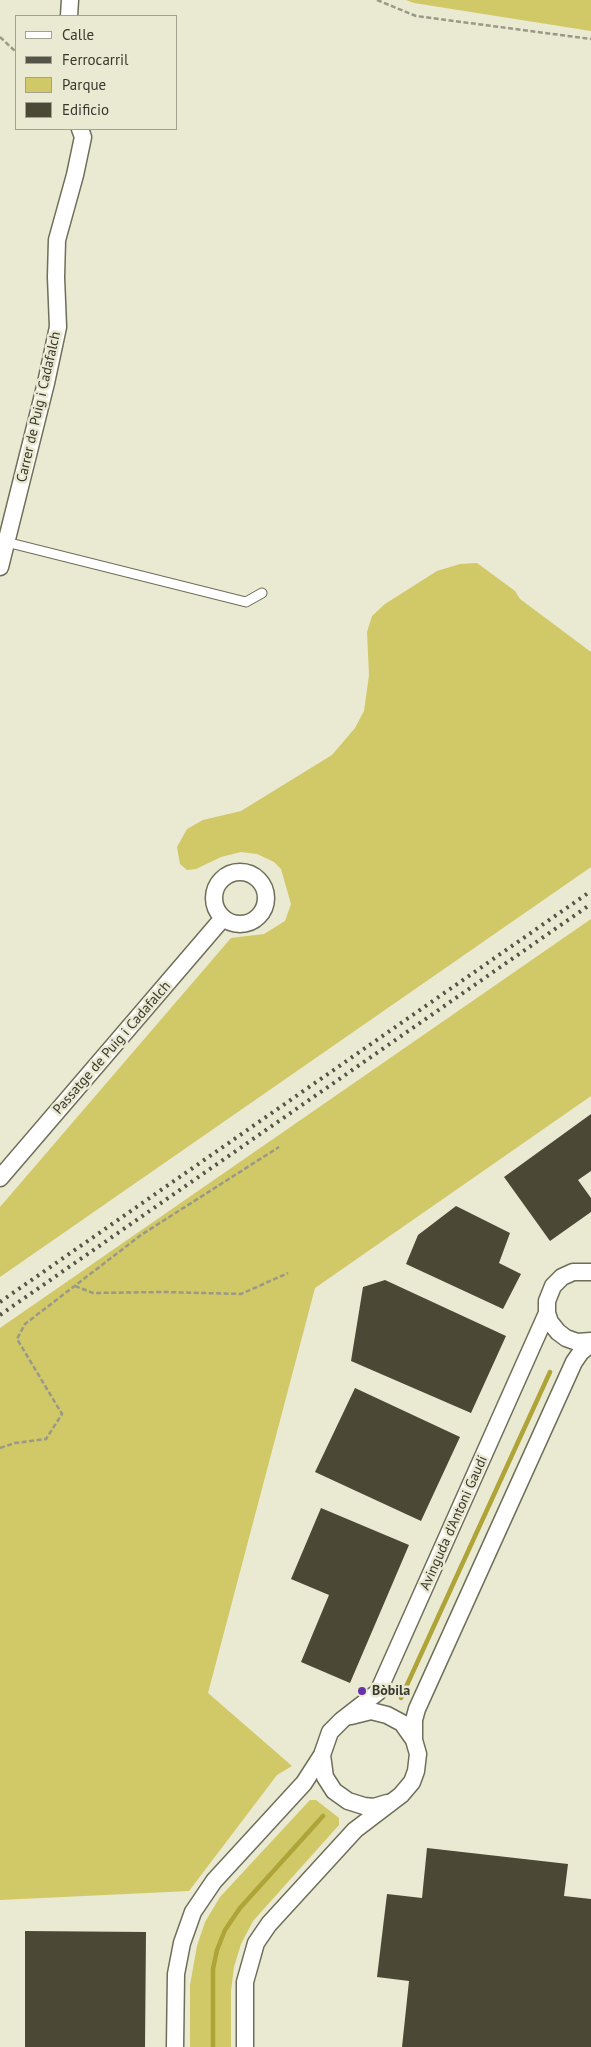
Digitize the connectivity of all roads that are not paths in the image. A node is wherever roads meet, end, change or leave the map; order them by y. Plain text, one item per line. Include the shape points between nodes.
1 (70, 0) edge
2 (69, 15) edge
3 (80, 130) edge
4 (6, 542) junction
5 (0, 567) edge
6 (262, 594) dead end
7 (223, 918) dead end
8 (0, 1178) edge
9 (591, 1267) edge
10 (573, 1272) junction
11 (591, 1272) edge
12 (547, 1313) junction
13 (591, 1343) edge
14 (342, 1720) junction
15 (414, 1740) junction
16 (322, 1755) junction
17 (394, 1800) junction
18 (175, 2047) edge
19 (245, 2047) edge

1 - 2 street
3 - 4 street, Carrer de Puig i Cadafalch via 83,137 75,175 57,240 58,327
4 - 5 street, Carrer de Puig i Cadafalch
4 - 6 lane via 246,602
7 - 8 street, Passatge de Puig i Cadafalch
9 - 10 street
10 - 11 street
10 - 12 street, Avinguda d'Antoni Gaudí via 553,1286 547,1301
12 - 13 street via 550,1322 566,1338
12 - 14 street, Avinguda d'Antoni Gaudí via 378,1692
13 - 15 street via 574,1362 420,1702 414,1720
14 - 15 street via 371,1711 387,1714 402,1723
14 - 16 street, Avinguda d'Antoni Gaudí via 330,1732
15 - 17 street via 418,1754 416,1771 412,1782
16 - 17 street via 325,1777 334,1791 348,1801 374,1806
16 - 18 street, Avinguda d'Antoni Gaudí via 304,1783 214,1881 193,1912 176,1974
17 - 19 street via 355,1830 269,1924 256,1943 245,1982

